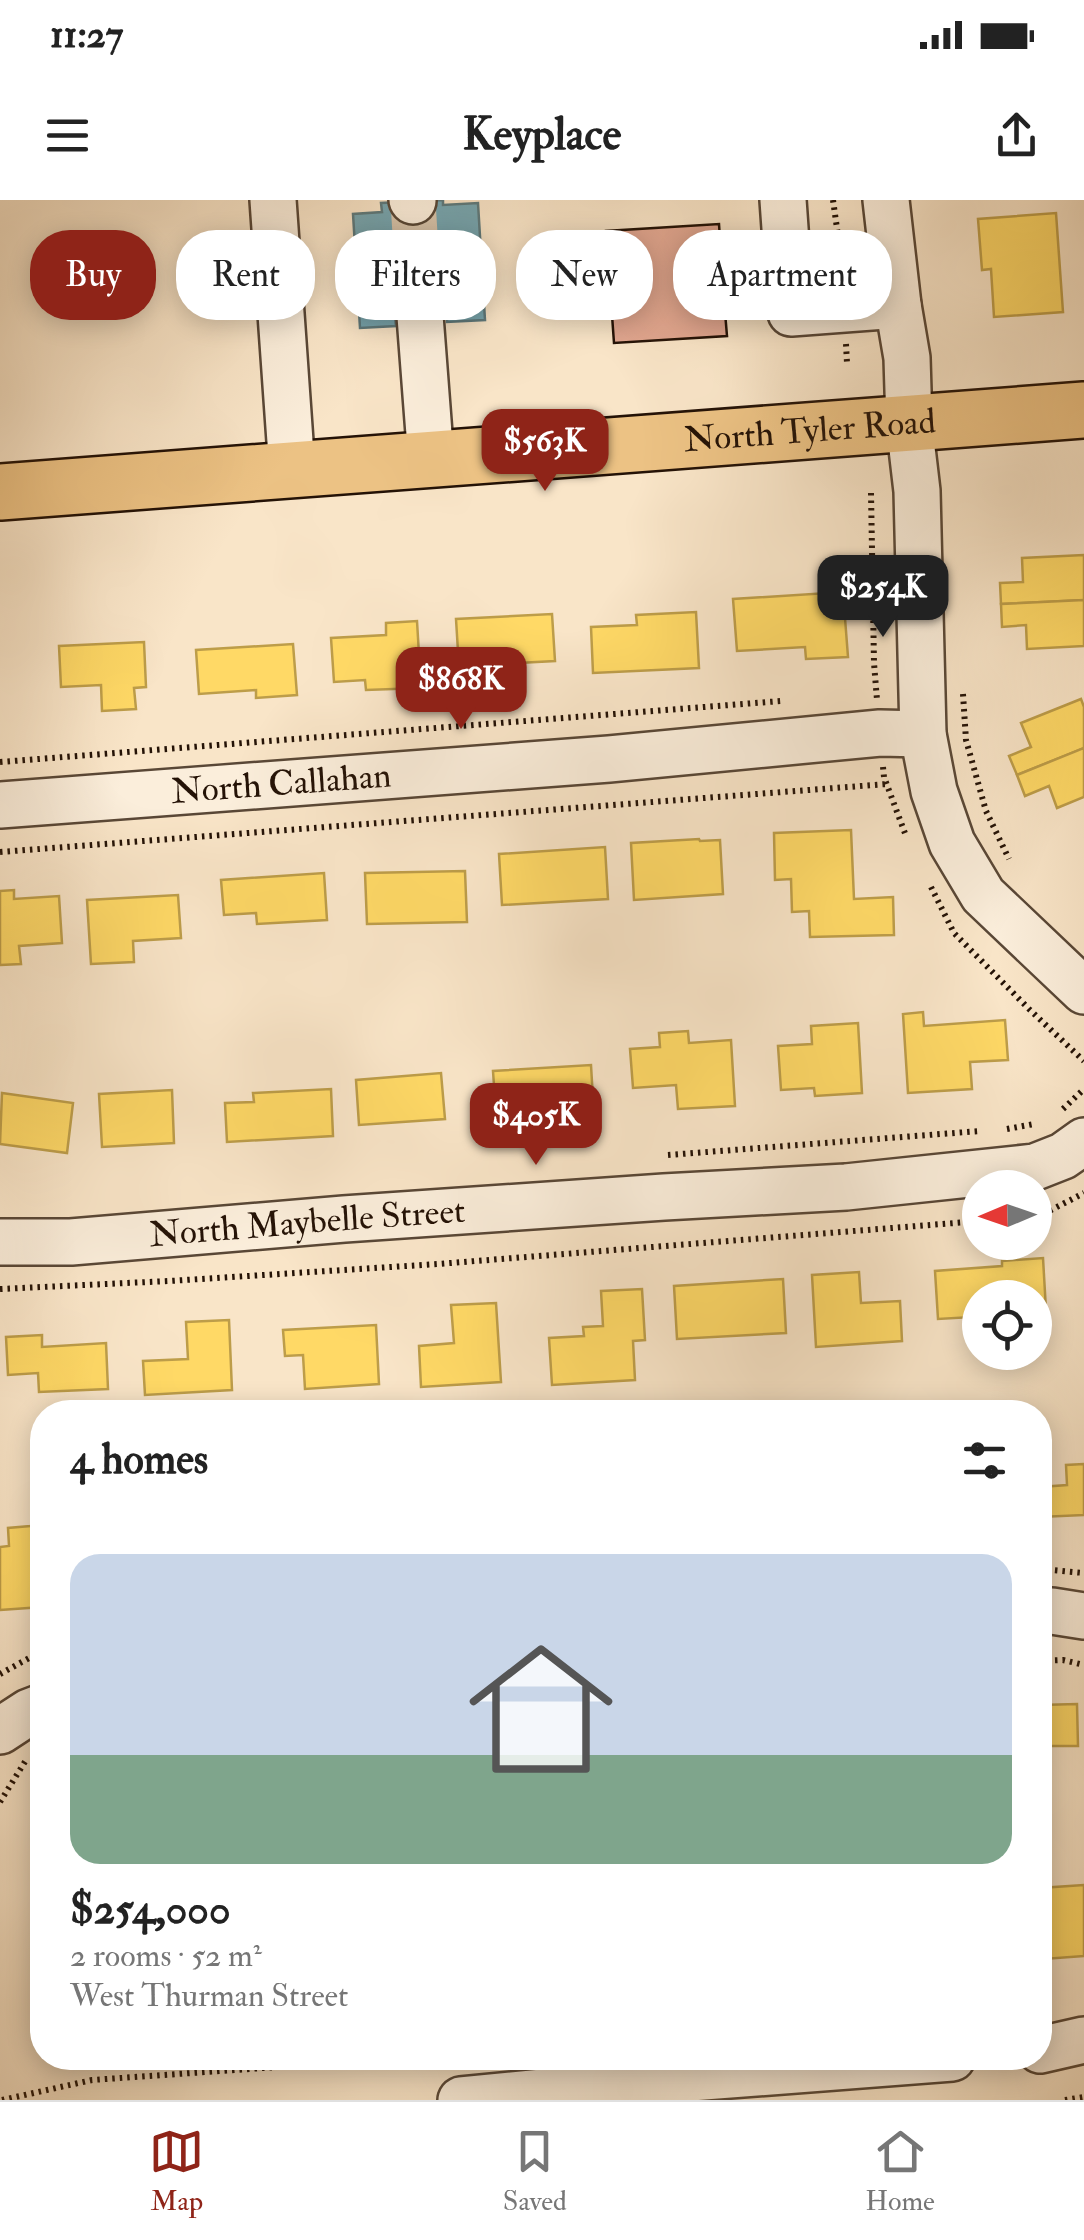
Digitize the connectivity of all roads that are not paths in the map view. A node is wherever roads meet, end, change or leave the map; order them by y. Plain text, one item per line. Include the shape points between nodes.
1 (273, 200) edge
2 (783, 200) edge
3 (886, 200) edge
4 (898, 304) junction
5 (420, 320) tunnel mouth
6 (1084, 410) edge
7 (909, 422) junction
8 (430, 460) junction
9 (292, 470) junction
10 (0, 492) edge
11 (924, 734) junction
12 (0, 805) edge
13 (1084, 990) edge
14 (1084, 1141) edge
15 (0, 1242) edge
16 (1052, 1611) edge
17 (1084, 1616) edge
18 (30, 1711) edge
19 (13, 1746) edge
20 (1084, 2040) edge
21 (1052, 2047) edge
22 (795, 2070) edge
23 (461, 2100) edge

1 - 9 street
2 - 4 street via 792,312
3 - 4 street
4 - 7 street
5 - 8 street
6 - 7 main road, North Tyler Road
7 - 8 main road, North Tyler Road
7 - 11 street
8 - 9 main road, North Tyler Road
9 - 10 main road, North Tyler Road
11 - 12 street, North Callahan
11 - 13 street via 952,843 984,895
14 - 15 street, North Maybelle Street via 1035,1167 846,1187
16 - 17 street
18 - 19 street
20 - 21 street
22 - 23 street

